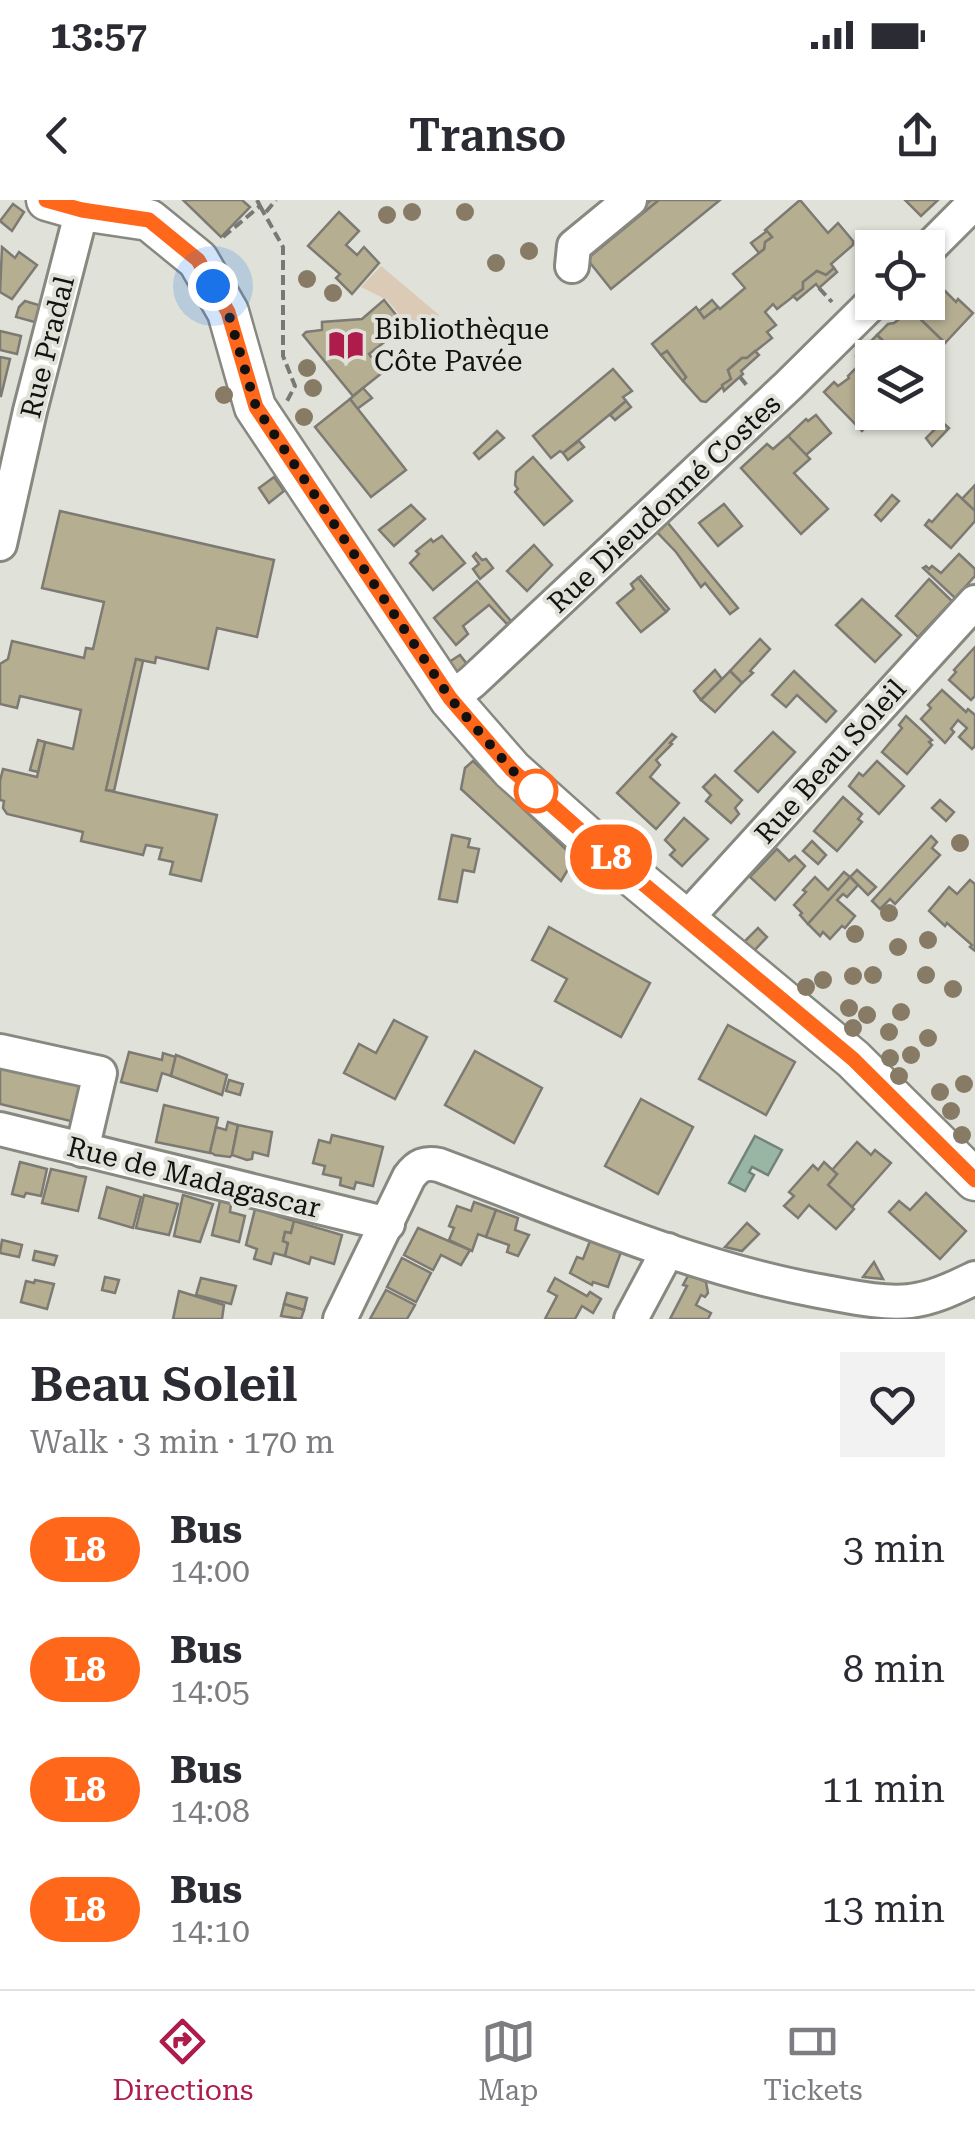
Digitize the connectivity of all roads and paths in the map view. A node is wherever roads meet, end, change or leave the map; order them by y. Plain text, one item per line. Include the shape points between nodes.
1 (276, 200) edge
2 (630, 200) edge
3 (975, 202) edge
4 (57, 203) edge
5 (258, 203) edge
6 (266, 212) junction
7 (945, 232) edge
8 (216, 242) dead end
9 (572, 266) dead end
10 (819, 288) dead end
11 (839, 308) dead end
12 (856, 320) edge
13 (283, 448) junction
14 (0, 544) edge
15 (975, 602) edge
16 (450, 698) junction
17 (686, 919) junction
18 (0, 1051) edge
19 (0, 1129) edge
20 (82, 1150) junction
21 (975, 1180) edge
22 (388, 1224) junction
23 (668, 1250) junction
24 (975, 1278) edge
25 (340, 1319) edge
26 (632, 1319) edge

1 - 6 path
2 - 9 street via 574,246
3 - 7 street
4 - 13 main road via 149,220 198,260 228,312 256,407
4 - 14 street, Rue Pradal via 39,375
5 - 6 path
5 - 8 path
6 - 13 path via 283,247 284,356 295,386 280,412
10 - 11 path
12 - 16 street, Rue Dieudonné Costes
13 - 16 main road
15 - 17 street, Rue Beau Soleil
16 - 17 main road via 512,770
17 - 21 main road via 853,1059
18 - 20 street via 100,1073
19 - 20 street, Rue de Madagascar
20 - 22 street, Rue de Madagascar
22 - 23 street via 409,1176 430,1163
22 - 25 street
23 - 24 street via 796,1286 886,1301 927,1298
23 - 26 street

